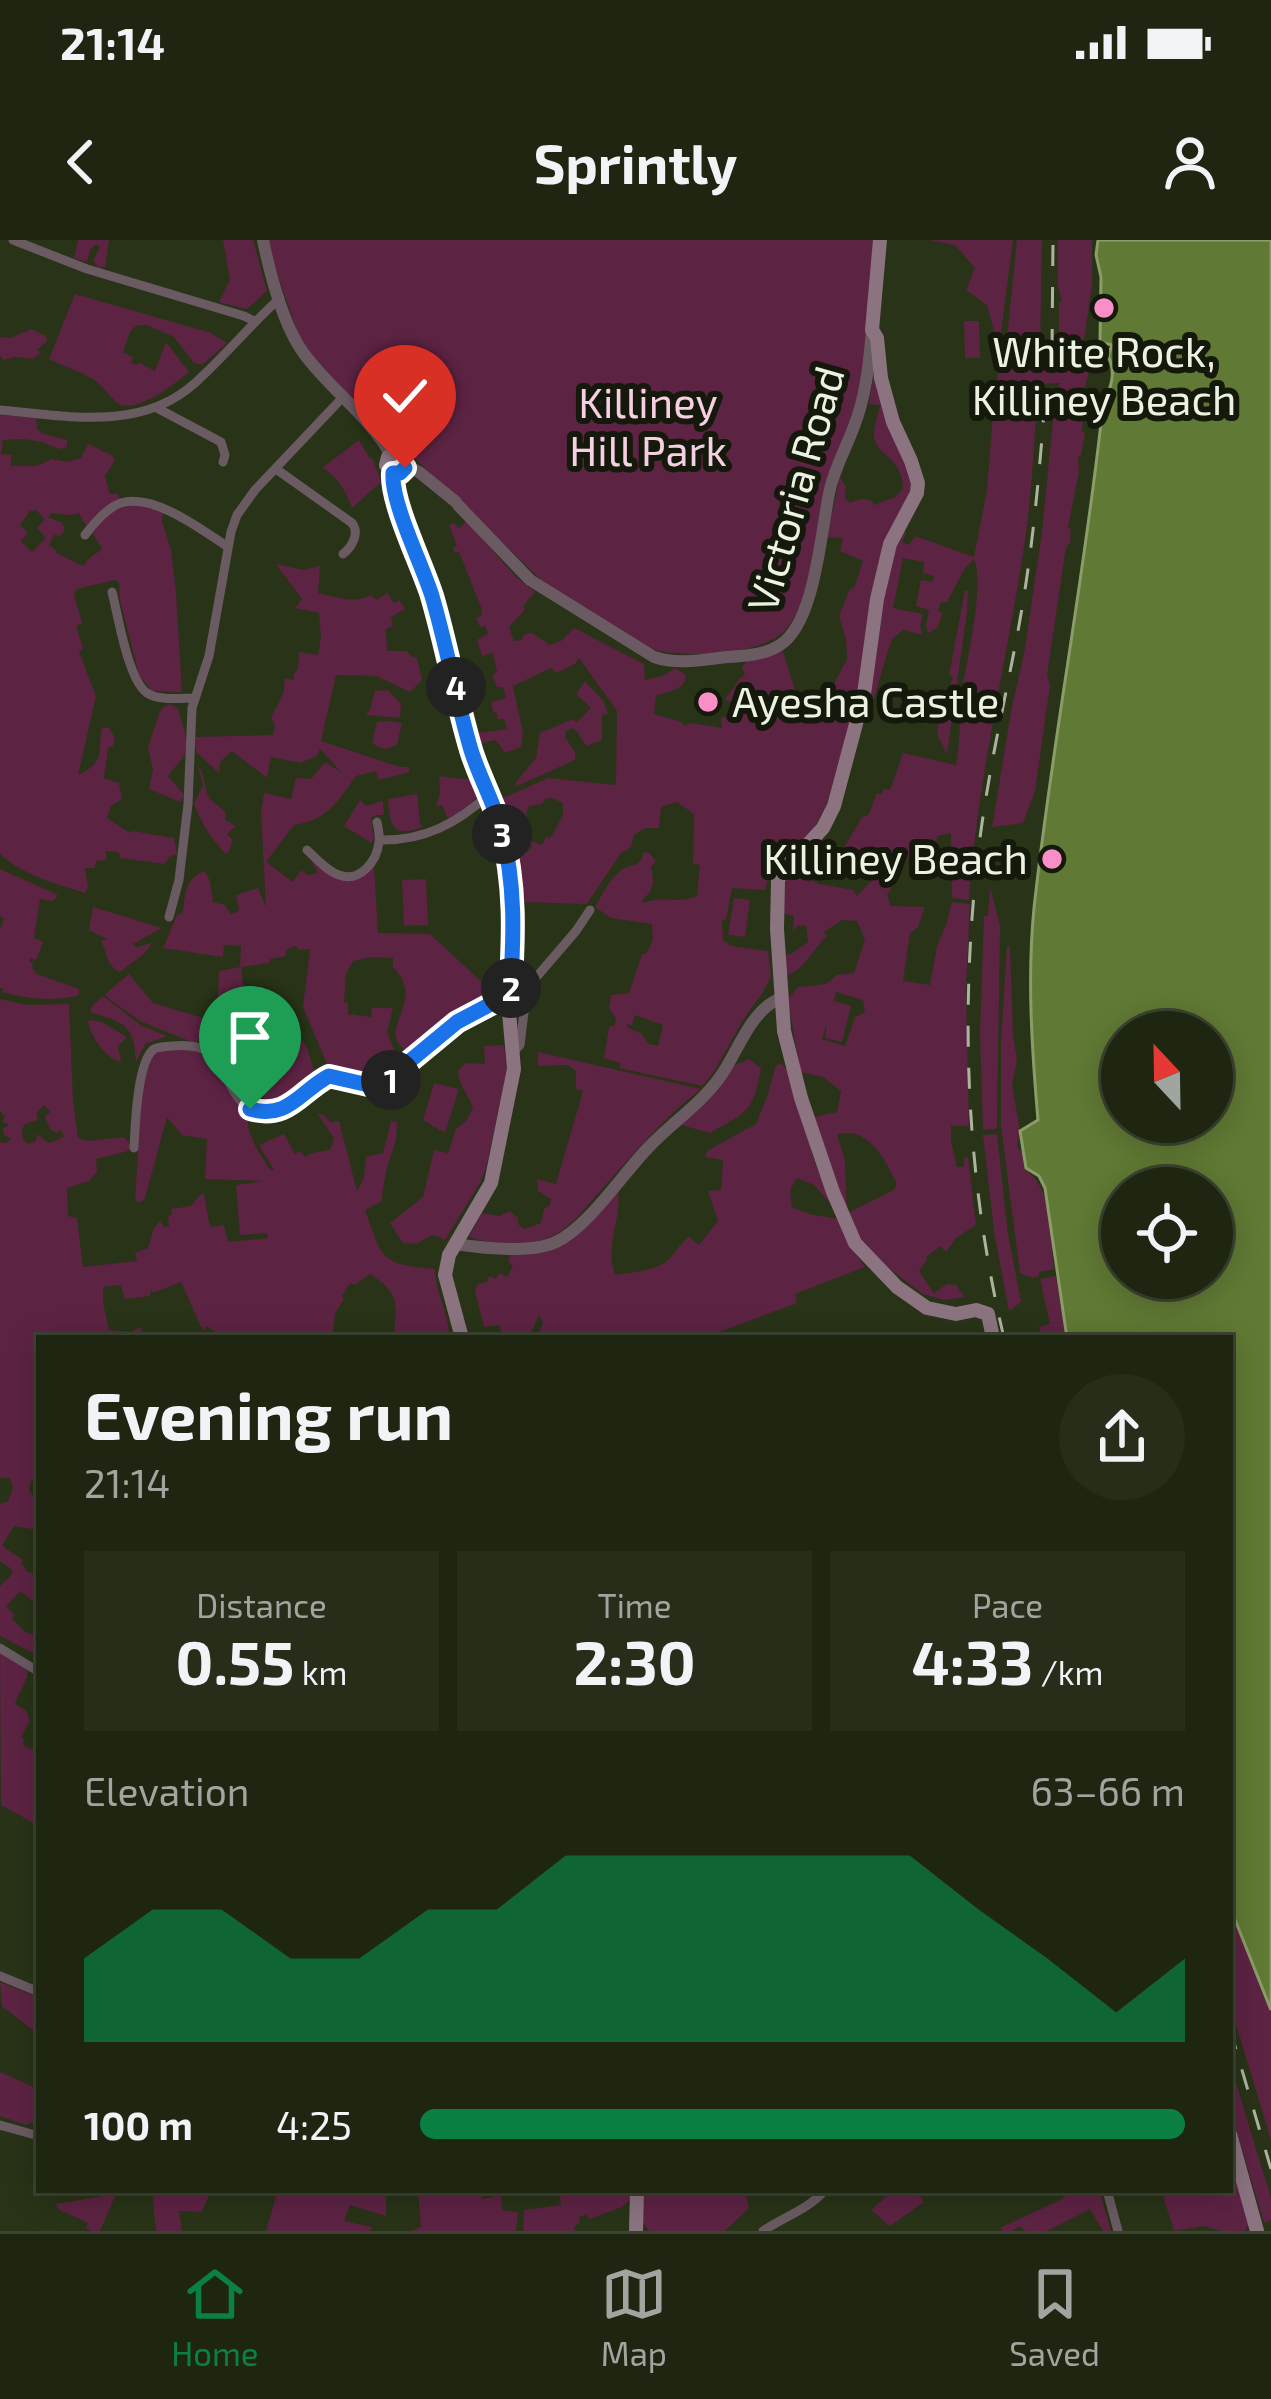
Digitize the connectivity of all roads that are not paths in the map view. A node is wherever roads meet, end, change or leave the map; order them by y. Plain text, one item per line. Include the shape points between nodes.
1 (13, 240) edge
2 (263, 240) edge
3 (880, 240) edge
4 (280, 298) junction
5 (254, 321) junction
6 (872, 330) junction
7 (344, 396) junction
8 (155, 407) junction
9 (0, 410) edge
10 (392, 454) joint
11 (223, 462) dead end
12 (276, 469) junction
13 (399, 469) junction
14 (85, 535) dead end
15 (228, 547) junction
16 (344, 554) dead end
17 (112, 592) dead end
18 (195, 698) junction
19 (489, 794) junction
20 (377, 822) dead end
21 (380, 840) junction
22 (308, 850) dead end
23 (590, 910) dead end
24 (170, 917) dead end
25 (510, 994) junction
26 (781, 998) junction
27 (513, 1052) junction
28 (134, 1148) dead end
29 (454, 1244) junction
30 (461, 1335) edge
31 (992, 1335) edge
32 (0, 1648) edge
33 (36, 1670) edge
34 (0, 1976) edge
35 (36, 1990) edge
36 (0, 2125) edge
37 (36, 2135) edge
38 (1233, 2142) edge
39 (638, 2193) edge
40 (822, 2193) edge
41 (1108, 2193) edge
42 (1264, 2230) edge
43 (636, 2231) edge
44 (763, 2231) edge
45 (1118, 2231) edge

1 - 5 street
2 - 4 street
3 - 6 main road
4 - 5 street
4 - 7 street via 303,353
5 - 8 street via 190,387
6 - 13 street, Victoria Road via 864,394 835,471 804,612 780,645 762,652 677,662 654,657 530,580 457,504 419,472
6 - 26 main road via 917,494 890,544 834,806 778,881
7 - 10 street
7 - 12 street
8 - 9 street via 96,417
8 - 11 street via 221,442
10 - 13 main road via 386,465
12 - 15 street via 237,514
12 - 16 street via 356,527
13 - 19 main road via 394,493
14 - 15 street via 118,504 137,502 182,516
15 - 18 street
17 - 18 street via 143,690
18 - 24 street
19 - 21 street via 436,830
19 - 25 main road via 514,895
20 - 21 street
21 - 22 street via 371,863 353,876 335,874
23 - 27 street via 527,988
25 - 27 main road
25 - 28 street via 457,1022 382,1084 329,1076 275,1112 242,1102 206,1051 156,1048 138,1089
26 - 29 street via 760,1013 706,1095 572,1232 533,1247
26 - 31 main road via 791,1066 855,1243 927,1308 988,1314
27 - 29 main road via 491,1183
29 - 30 main road via 445,1274
32 - 33 street
34 - 35 street
36 - 37 street
38 - 42 main road
39 - 43 main road
40 - 44 street
41 - 45 street

